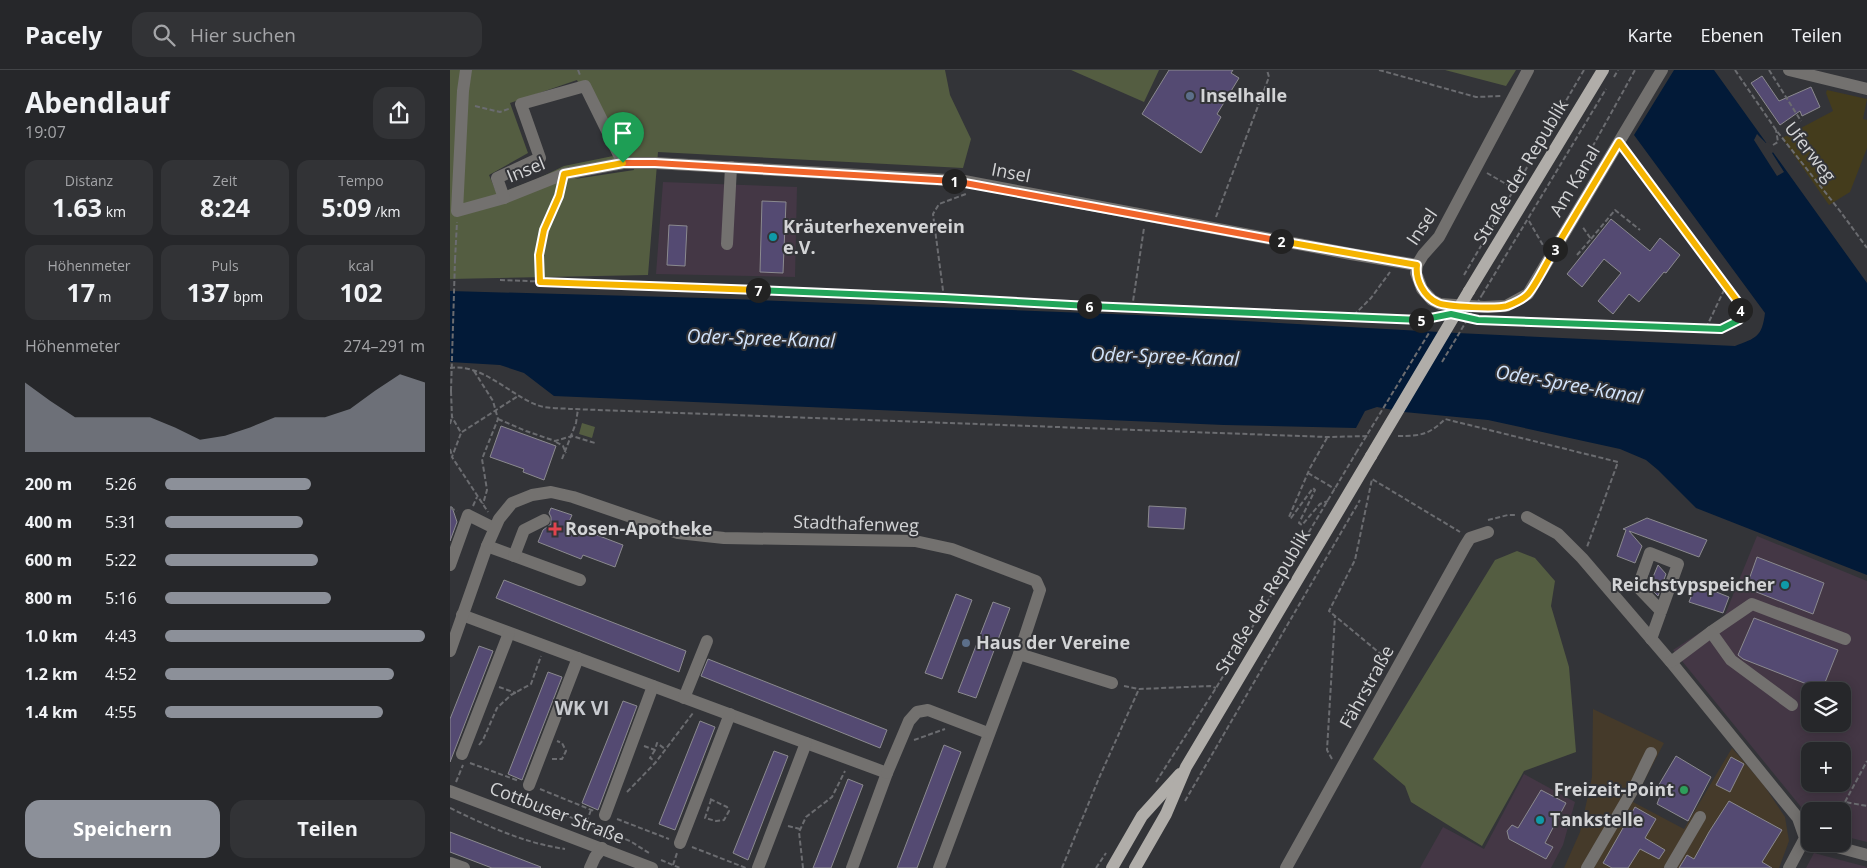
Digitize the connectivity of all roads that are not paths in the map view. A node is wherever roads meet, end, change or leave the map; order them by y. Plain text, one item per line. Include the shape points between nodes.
1 (466, 70) edge
2 (1528, 70) edge
3 (1603, 70) edge
4 (1662, 70) edge
5 (1790, 70) edge
6 (1867, 89) edge
7 (623, 163) junction
8 (730, 167) junction
9 (504, 198) junction
10 (727, 244) dead end
11 (1417, 265) junction
12 (1527, 517) road end
13 (544, 520) dead end
14 (496, 523) junction
15 (1488, 532) dead end
16 (487, 546) junction
17 (514, 556) junction
18 (450, 565) edge
19 (580, 580) dead end
20 (1661, 611) dead end
21 (462, 615) junction
22 (1711, 632) junction
23 (509, 633) junction
24 (1651, 639) junction
25 (1845, 639) dead end
26 (707, 641) dead end
27 (450, 651) edge
28 (1019, 654) junction
29 (578, 658) junction
30 (1671, 662) junction
31 (1112, 683) road end
32 (653, 686) junction
33 (684, 698) junction
34 (1792, 705) dead end
35 (730, 714) junction
36 (988, 733) junction
37 (806, 743) junction
38 (1651, 753) dead end
39 (462, 754) road end
40 (1186, 767) junction
41 (886, 773) junction
42 (529, 785) dead end
43 (453, 788) edge
44 (605, 814) dead end
45 (1700, 817) dead end
46 (1801, 824) edge
47 (680, 843) dead end
48 (602, 848) junction
49 (1801, 850) edge
50 (1851, 851) edge
51 (1867, 855) edge
52 (450, 863) edge
53 (654, 863) edge
54 (464, 868) edge
55 (590, 868) edge
56 (758, 868) edge
57 (852, 868) edge
58 (940, 868) edge
59 (1112, 868) edge
60 (1135, 868) edge
61 (1286, 868) edge
62 (1587, 868) edge
63 (1670, 868) edge
64 (1789, 868) edge

1 - 9 street, Insel via 457,211
2 - 11 street, Insel via 1440,237
3 - 40 main road, Straße der Republik, bridge
4 - 11 street, Am Kanal via 1528,294 1506,306 1440,304 1422,289
5 - 6 street
7 - 8 street, Insel
7 - 9 street, Insel via 564,174
7 - 9 street via 585,86 521,104 540,158 496,178
8 - 10 street
8 - 11 street, Insel via 964,182
12 - 24 street via 1558,534
13 - 17 street via 524,530
14 - 16 street
14 - 18 street via 468,515
14 - 28 street, Stadthafenweg via 512,503 551,492 678,533 724,538 915,541 952,549 1036,581 1040,590
15 - 61 street, Fährstraße via 1470,538
16 - 17 street
16 - 21 street
17 - 19 street
20 - 24 street
21 - 23 street
21 - 27 street
22 - 25 street via 1752,604
22 - 30 street
22 - 34 street via 1731,660
23 - 29 street
23 - 39 street
24 - 30 street
26 - 33 street
28 - 31 street
28 - 36 street, Stadthafenweg
29 - 32 street
29 - 42 street
30 - 46 street
32 - 33 street
32 - 44 street
33 - 35 street
35 - 37 street
35 - 47 street
36 - 41 street via 928,710 916,712
36 - 58 street, Stadthafenweg
37 - 41 street
37 - 56 street
38 - 62 street
40 - 59 main road, Straße der Republik via 1142,816
40 - 60 main road, Straße der Republik via 1166,814
41 - 57 street
43 - 48 street, Cottbuser Straße
45 - 63 street
48 - 53 street, Cottbuser Straße
48 - 55 street
49 - 64 street
50 - 51 street
52 - 54 street

